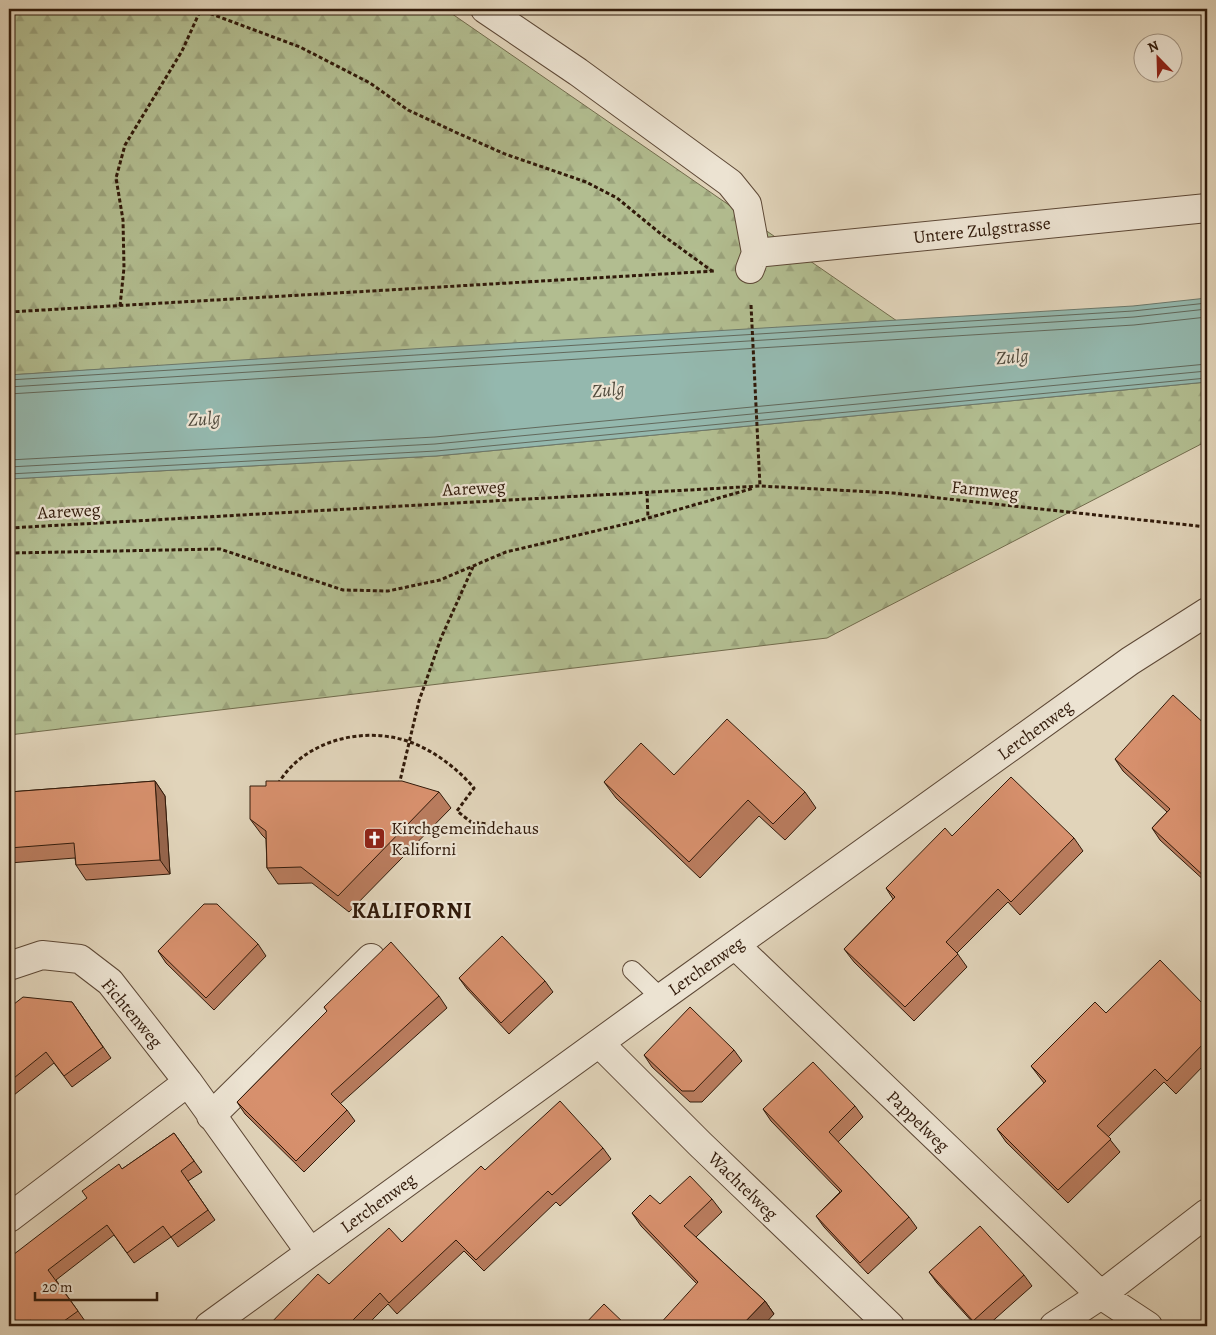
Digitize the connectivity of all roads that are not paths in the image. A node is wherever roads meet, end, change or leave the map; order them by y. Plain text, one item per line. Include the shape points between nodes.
1 (485, 9) edge
2 (1207, 208) edge
3 (1207, 612) edge
4 (736, 946) junction
5 (371, 958) edge
6 (9, 966) edge
7 (632, 970) dead end
8 (661, 998) junction
9 (599, 1043) junction
10 (188, 1082) junction
11 (211, 1116) junction
12 (1207, 1212) edge
13 (9, 1218) edge
14 (310, 1252) junction
15 (1101, 1295) junction
16 (209, 1326) edge
17 (890, 1326) edge
18 (1054, 1326) edge
19 (1148, 1326) edge

1 - 2 street, Untere Zulgstrasse via 730,183 747,204 753,261
3 - 4 street, Lerchenweg via 1130,661
4 - 8 street, Lerchenweg
4 - 15 street, Pappelweg
5 - 11 street
6 - 10 street, Fichtenweg via 42,955 80,959 110,982
7 - 8 lane
8 - 9 street, Lerchenweg
9 - 14 street, Lerchenweg
9 - 17 street, Wachtelweg
10 - 11 street, Fichtenweg
10 - 13 street
11 - 14 street, Fichtenweg
12 - 15 street
14 - 16 street, Lerchenweg
15 - 18 street
15 - 19 street, Pappelweg

